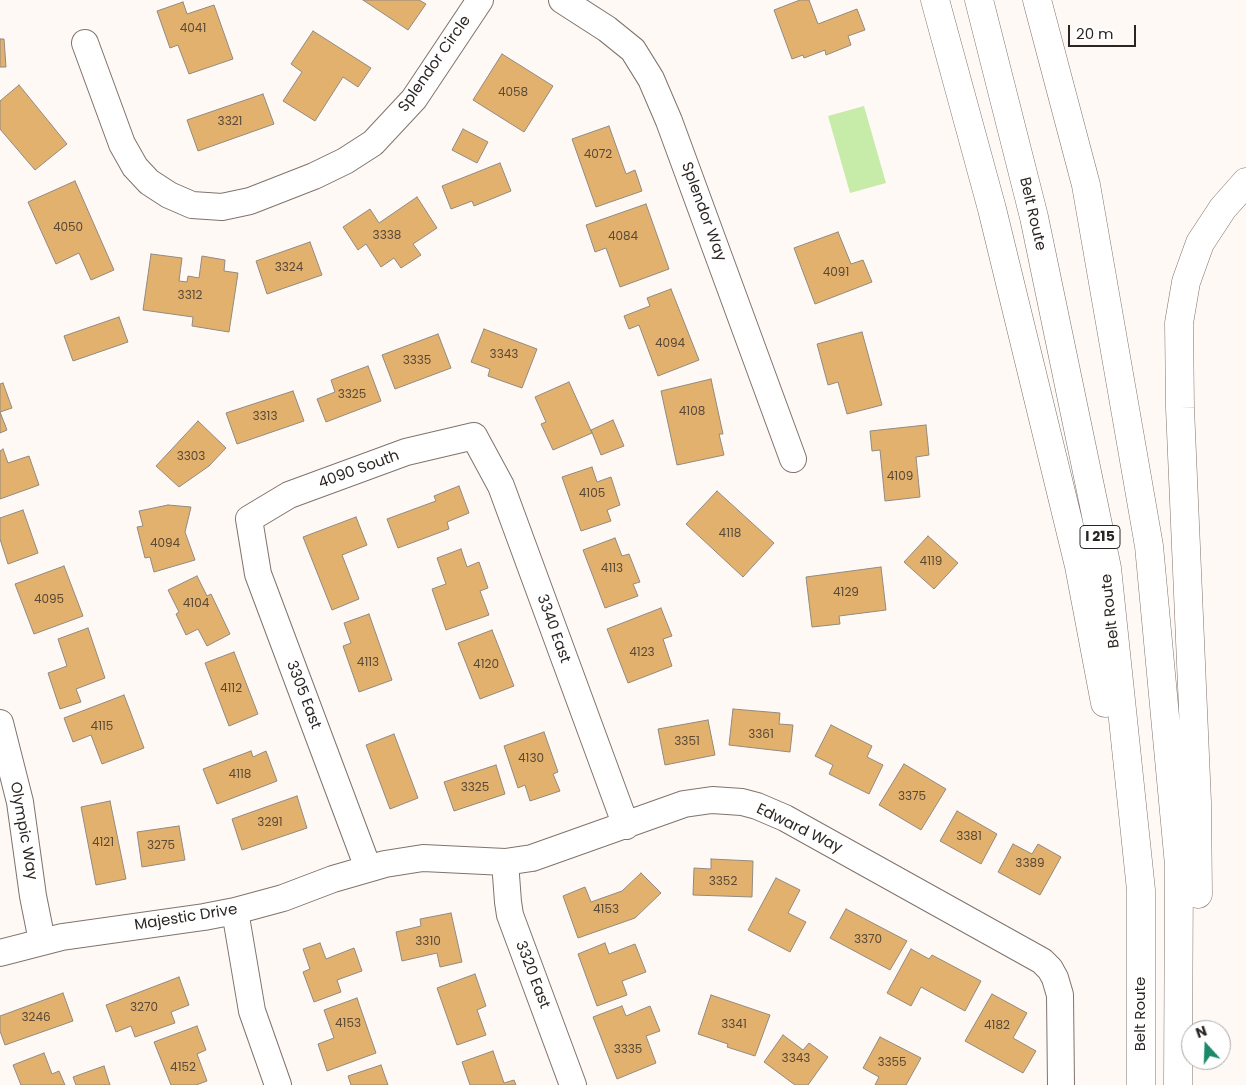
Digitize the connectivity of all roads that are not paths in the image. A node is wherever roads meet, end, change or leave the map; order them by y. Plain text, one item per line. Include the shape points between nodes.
1 (480, 0) edge
2 (935, 0) edge
3 (979, 0) edge
4 (1037, 0) edge
5 (572, 3) edge
6 (85, 43) dead end
7 (1246, 182) edge
8 (474, 436) joint
9 (793, 460) dead end
10 (249, 519) joint
11 (0, 723) edge
12 (626, 826) junction
13 (505, 862) junction
14 (368, 868) junction
15 (1141, 890) junction
16 (235, 911) junction
17 (42, 941) junction
18 (0, 953) edge
19 (1194, 1020) edge
20 (1192, 1070) edge
21 (278, 1085) edge
22 (573, 1085) edge
23 (1061, 1085) edge
24 (1141, 1085) edge
25 (1178, 1085) edge
26 (1191, 1085) edge

1 - 6 street, Splendor Circle via 414,99 373,143 314,176 250,201 222,207 192,205 169,195 149,182 135,167 122,144
2 - 15 highway via 992,209 1079,566
3 - 15 highway, Belt Route / I 215 via 1034,217 1107,568
4 - 25 highway via 1086,185 1149,546 1179,864
5 - 9 street, Splendor Way via 633,50 651,79
7 - 19 highway via 1223,208 1200,243 1186,282 1179,323 1197,802
8 - 10 street, 4090 South via 406,452 290,495
8 - 12 street, 3340 East via 501,486
10 - 14 street, 3305 East via 258,574
11 - 17 street, Olympic Way via 20,802
12 - 13 street, Edward Way via 547,854
12 - 23 street, Edward Way via 684,804 727,800 757,806 785,818 1033,956 1050,969 1058,986
13 - 14 street, Edward Way via 423,858
13 - 22 street, 3320 East via 510,915
14 - 16 street, Majestic Drive
15 - 24 highway, Belt Route / I 215
16 - 17 street, Majestic Drive
16 - 21 street via 252,1011
17 - 18 street, Majestic Drive
20 - 26 highway

